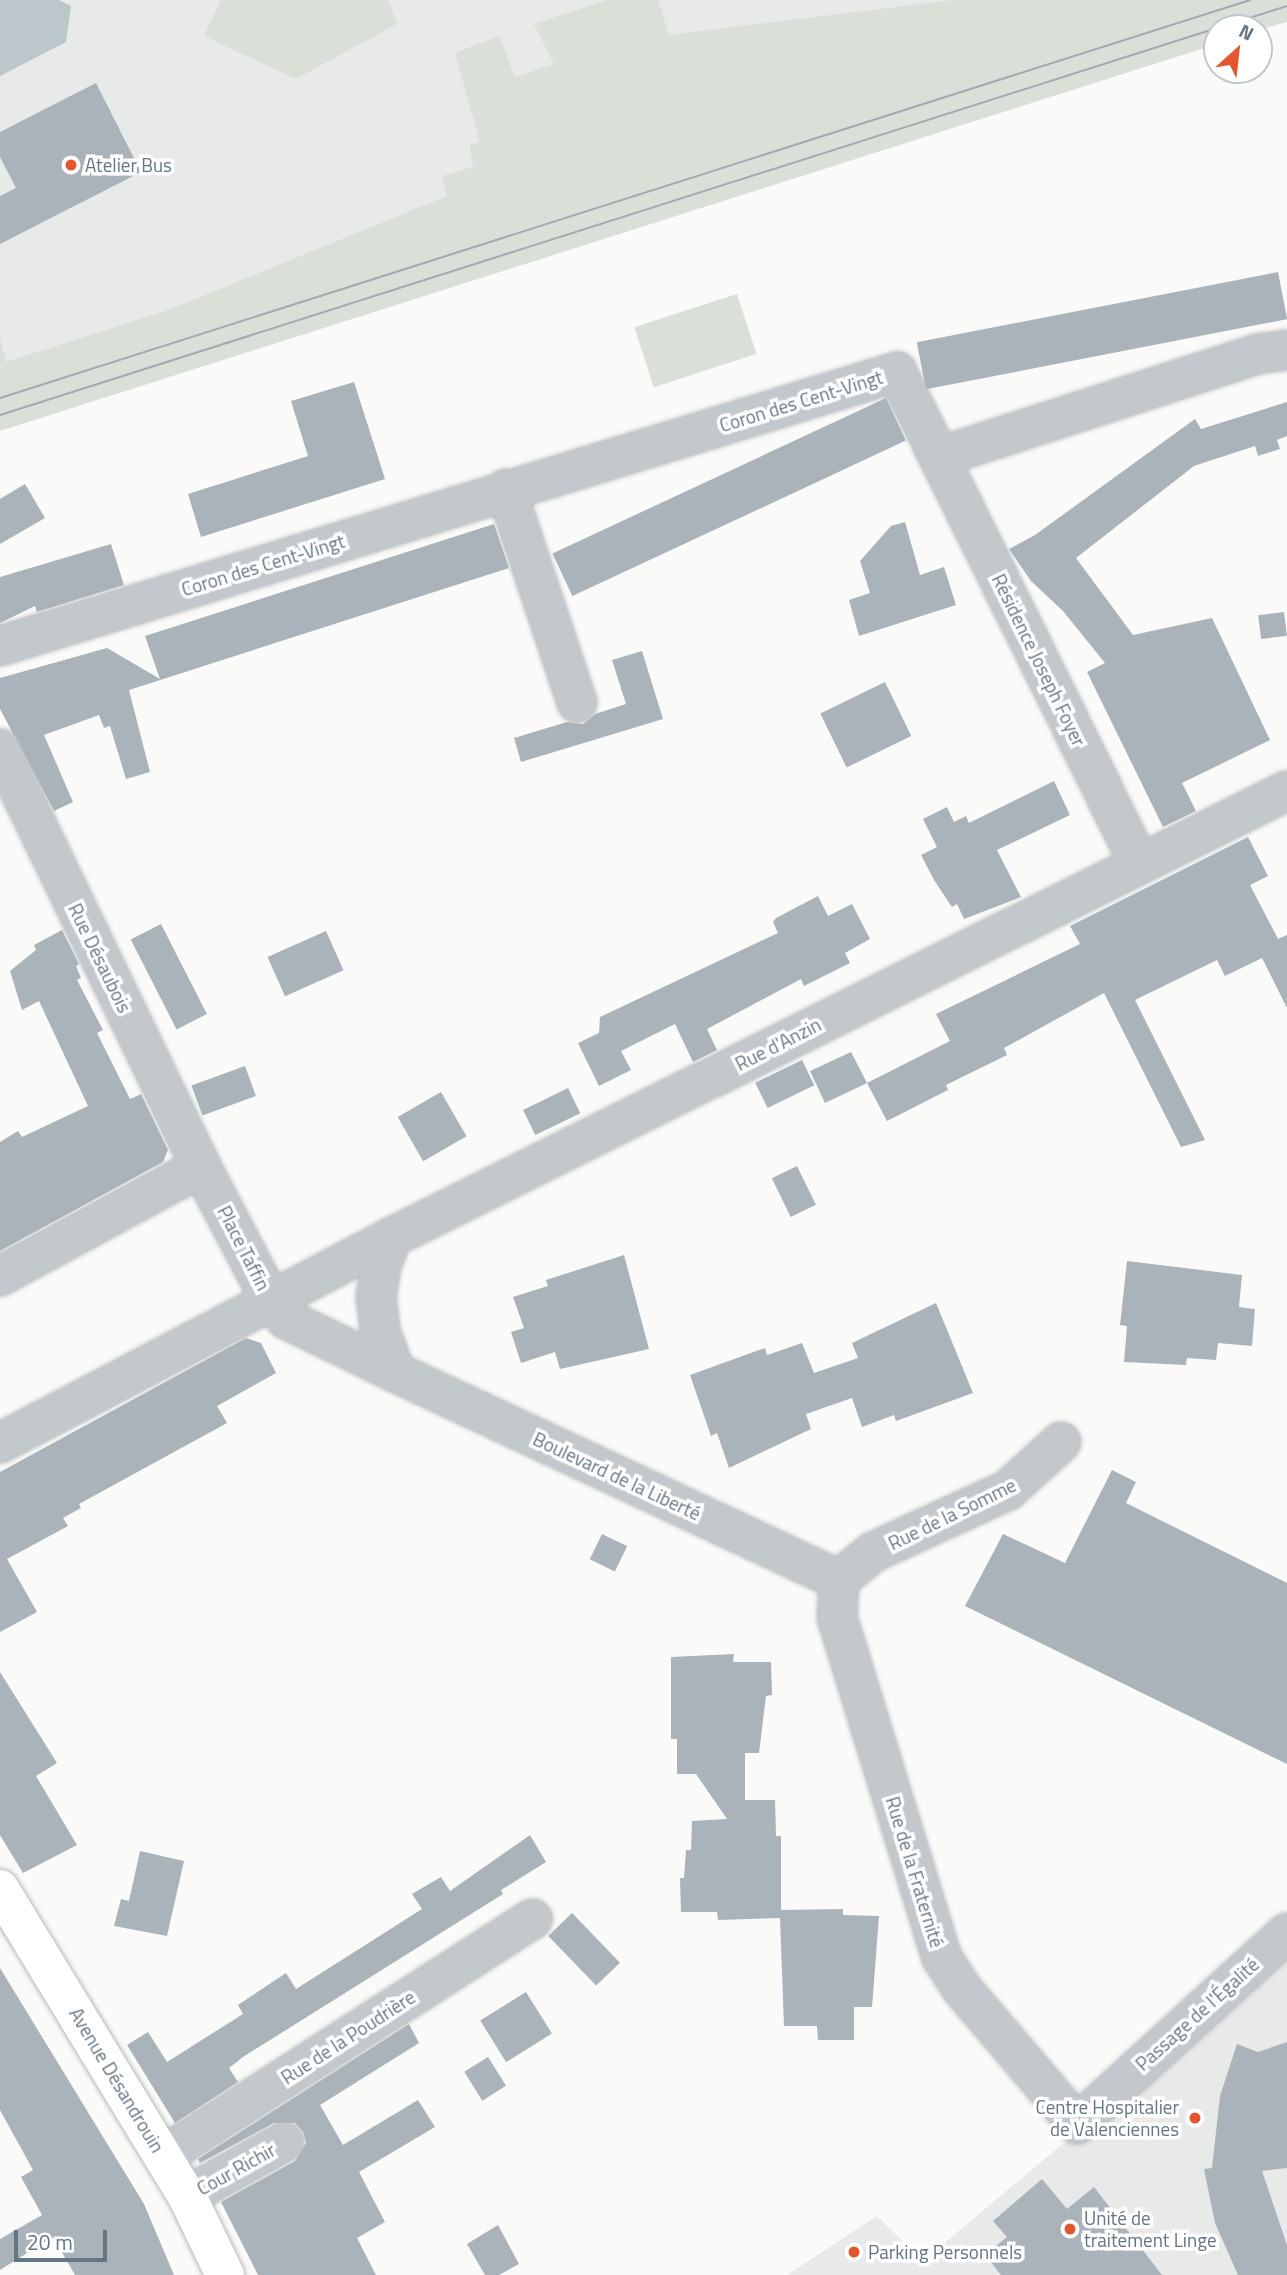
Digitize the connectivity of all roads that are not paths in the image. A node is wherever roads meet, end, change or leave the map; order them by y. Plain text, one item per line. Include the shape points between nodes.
1 (1287, 350) edge
2 (939, 457) junction
3 (506, 489) junction
4 (0, 646) edge
5 (577, 703) dead end
6 (0, 749) edge
7 (1287, 791) edge
8 (1139, 863) junction
9 (201, 1167) junction
10 (392, 1237) junction
11 (0, 1276) edge
12 (270, 1299) junction
13 (395, 1372) junction
14 (1061, 1442) dead end
15 (0, 1443) edge
16 (839, 1580) junction
17 (0, 1889) edge
18 (532, 1919) dead end
19 (1287, 1933) edge
20 (1077, 2124) joint
21 (284, 2142) dead end
22 (163, 2156) junction
23 (187, 2196) junction
24 (225, 2275) edge

1 - 2 street via 1258,354
2 - 3 street, Coron des Cent-Vingt via 897,372
2 - 8 street, Résidence Joseph Foyer
3 - 4 street, Coron des Cent-Vingt
3 - 5 street
6 - 9 street, Rue Désaubois
7 - 8 street, Rue d'Anzin
8 - 10 street, Rue d'Anzin
9 - 11 street
9 - 12 street, Place Taffin
10 - 12 street, Rue d'Anzin
10 - 13 street via 376,1297 380,1331
12 - 13 street, Boulevard de la Liberté via 286,1319
12 - 15 street, Place Taffin
13 - 16 street, Boulevard de la Liberté
14 - 16 street, Rue de la Somme via 1008,1490 873,1552
16 - 20 street, Rue de la Fraternité via 836,1617 942,1958 962,1989
17 - 22 main road, Avenue Désandrouin
18 - 22 street, Rue de la Poudrière
19 - 20 street, Passage de l'Égalité
21 - 23 street, Cour Richir
22 - 23 main road, Avenue Désandrouin
23 - 24 main road, Avenue Désandrouin

